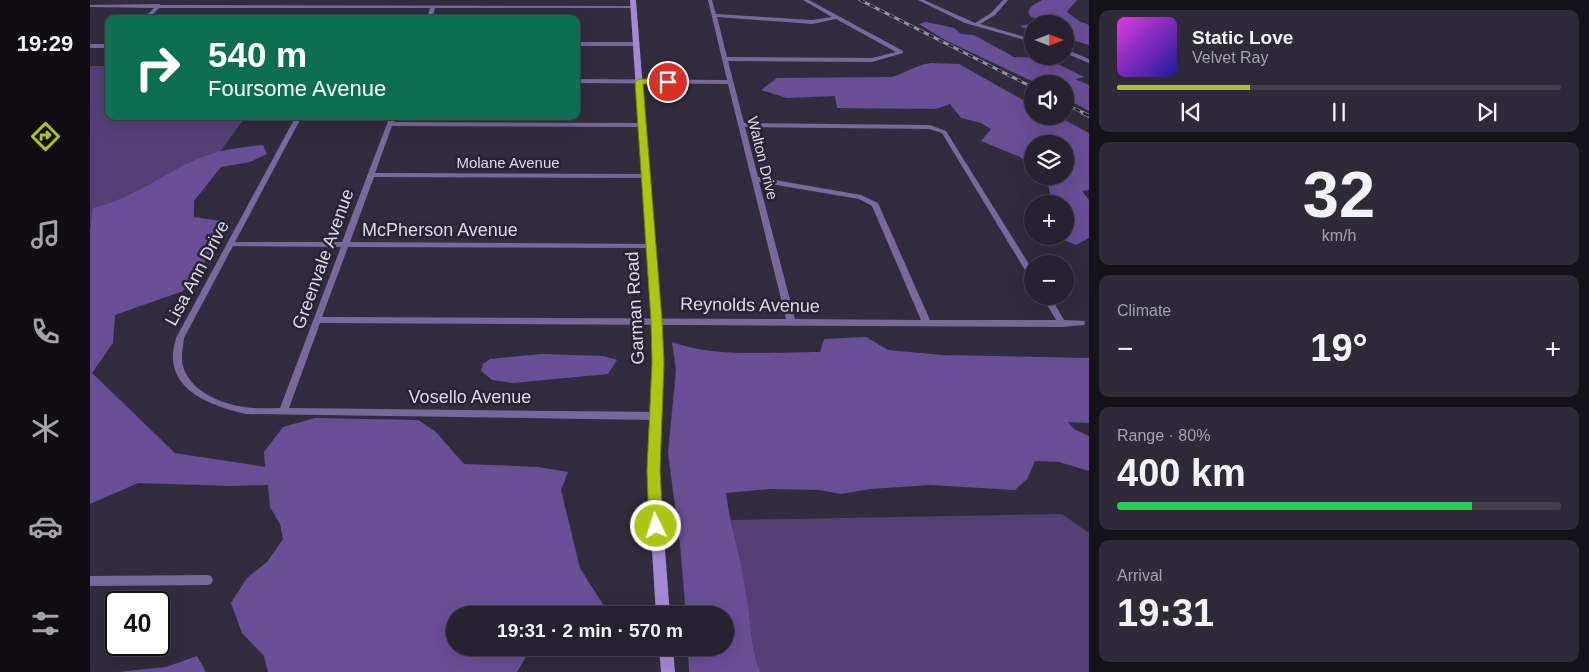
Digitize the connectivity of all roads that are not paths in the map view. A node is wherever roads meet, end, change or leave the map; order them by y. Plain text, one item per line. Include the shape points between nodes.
1 (163, 0) edge
2 (710, 0) edge
3 (805, 0) edge
4 (920, 0) edge
5 (1006, 0) edge
6 (633, 4) edge
7 (90, 6) edge
8 (157, 6) junction
9 (433, 7) junction
10 (148, 15) edge
11 (430, 15) edge
12 (714, 15) junction
13 (838, 17) junction
14 (976, 24) junction
15 (1024, 39) edge
16 (580, 44) edge
17 (636, 44) junction
18 (90, 46) edge
19 (105, 46) edge
20 (1074, 55) edge
21 (725, 59) junction
22 (1089, 61) edge
23 (580, 81) edge
24 (639, 82) junction
25 (730, 82) junction
26 (298, 120) edge
27 (392, 120) edge
28 (641, 125) junction
29 (741, 125) junction
30 (372, 174) junction
31 (644, 176) junction
32 (755, 179) junction
33 (230, 244) junction
34 (345, 244) junction
35 (650, 246) junction
36 (1024, 262) edge
37 (1051, 305) edge
38 (318, 320) junction
39 (656, 320) junction
40 (791, 321) junction
41 (927, 323) junction
42 (1062, 324) junction
43 (1081, 324) dead end
44 (283, 412) junction
45 (656, 416) junction
46 (207, 580) dead end
47 (90, 581) edge
48 (662, 606) edge
49 (667, 656) edge
50 (668, 672) edge

1 - 8 street
2 - 12 street, Walton Drive
3 - 13 street
4 - 14 street
5 - 14 street via 993,14
6 - 9 street
6 - 17 street, Garman Road
7 - 8 street
8 - 9 street
8 - 10 street
9 - 11 street
12 - 13 street via 812,22
12 - 21 street, Walton Drive
13 - 21 street via 902,52 872,60
14 - 15 street
16 - 17 street
17 - 24 street, Garman Road
18 - 19 street
20 - 22 street
21 - 25 street, Walton Drive
23 - 24 street
24 - 25 street
24 - 28 street, Garman Road
25 - 29 street, Walton Drive
26 - 33 street, Lisa Ann Drive
27 - 28 street
27 - 30 street, Greenvale Avenue
28 - 31 street, Garman Road
29 - 32 street, Walton Drive
29 - 36 street via 937,128 947,136
30 - 31 street, Molane Avenue
30 - 34 street, Greenvale Avenue
31 - 35 street, Garman Road
32 - 40 street, Walton Drive
32 - 41 street via 861,197 874,205
33 - 34 street, McPherson Avenue
33 - 44 street, Lisa Ann Drive via 180,338 178,365 189,386 208,400 238,410
34 - 35 street, McPherson Avenue
34 - 38 street, Greenvale Avenue
35 - 39 street, Garman Road
37 - 42 street
38 - 39 street, Reynolds Avenue
38 - 44 street, Greenvale Avenue
39 - 40 street, Reynolds Avenue
39 - 45 street, Garman Road
40 - 41 street, Reynolds Avenue
41 - 42 street, Reynolds Avenue
42 - 43 street, Reynolds Avenue
44 - 45 street, Vosello Avenue
45 - 48 street, Garman Road via 654,489
46 - 47 street
49 - 50 street

